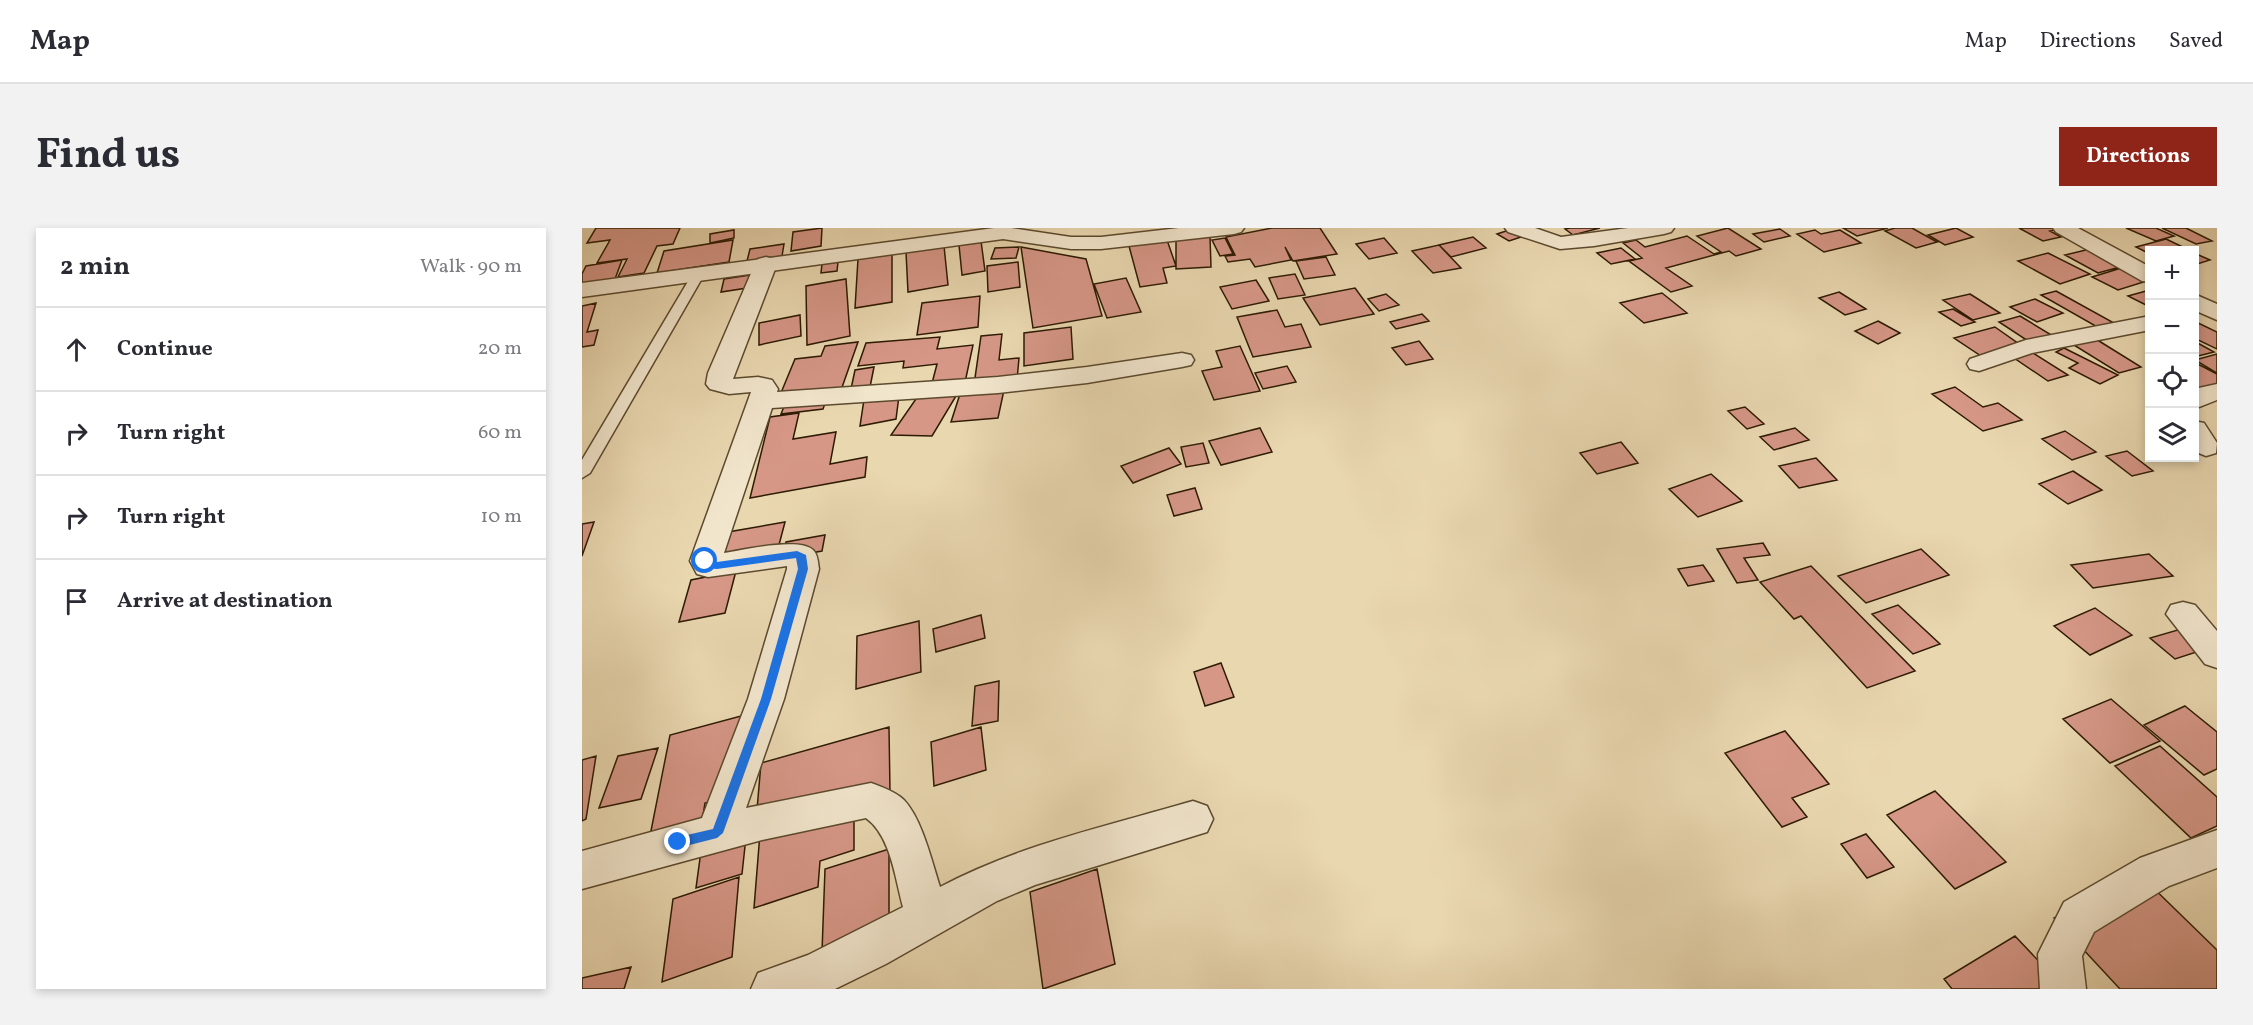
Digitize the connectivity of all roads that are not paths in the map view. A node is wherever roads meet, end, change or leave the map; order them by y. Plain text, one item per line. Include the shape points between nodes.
1 (1234, 228) edge
2 (1515, 228) edge
3 (1664, 228) edge
4 (2063, 228) edge
5 (958, 234) edge
6 (766, 264) junction
7 (699, 273) junction
8 (2145, 273) edge
9 (582, 290) edge
10 (2145, 324) edge
11 (1182, 360) dead end
12 (1978, 364) dead end
13 (2217, 392) edge
14 (2199, 398) edge
15 (760, 401) junction
16 (582, 473) edge
17 (2183, 614) dead end
18 (2217, 655) edge
19 (1193, 819) dead end
20 (717, 833) junction
21 (2217, 849) edge
22 (582, 870) edge
23 (928, 916) junction
24 (774, 989) edge
25 (2063, 989) edge

1 - 5 street via 1101,243 1071,243 1003,233
2 - 3 street via 1560,243
4 - 8 street
5 - 6 street
6 - 7 street
6 - 15 street via 719,384 763,385
7 - 9 street
7 - 16 lane
10 - 12 street via 2026,347
11 - 15 street via 998,385
13 - 14 street
15 - 20 street via 705,561 708,566 717,566 797,554 802,557 803,569 766,699
17 - 18 street
19 - 23 street via 1030,867
20 - 22 street
20 - 23 street via 871,800 890,813 905,840
21 - 25 street via 2155,872 2079,917 2060,954
23 - 24 street via 815,975

